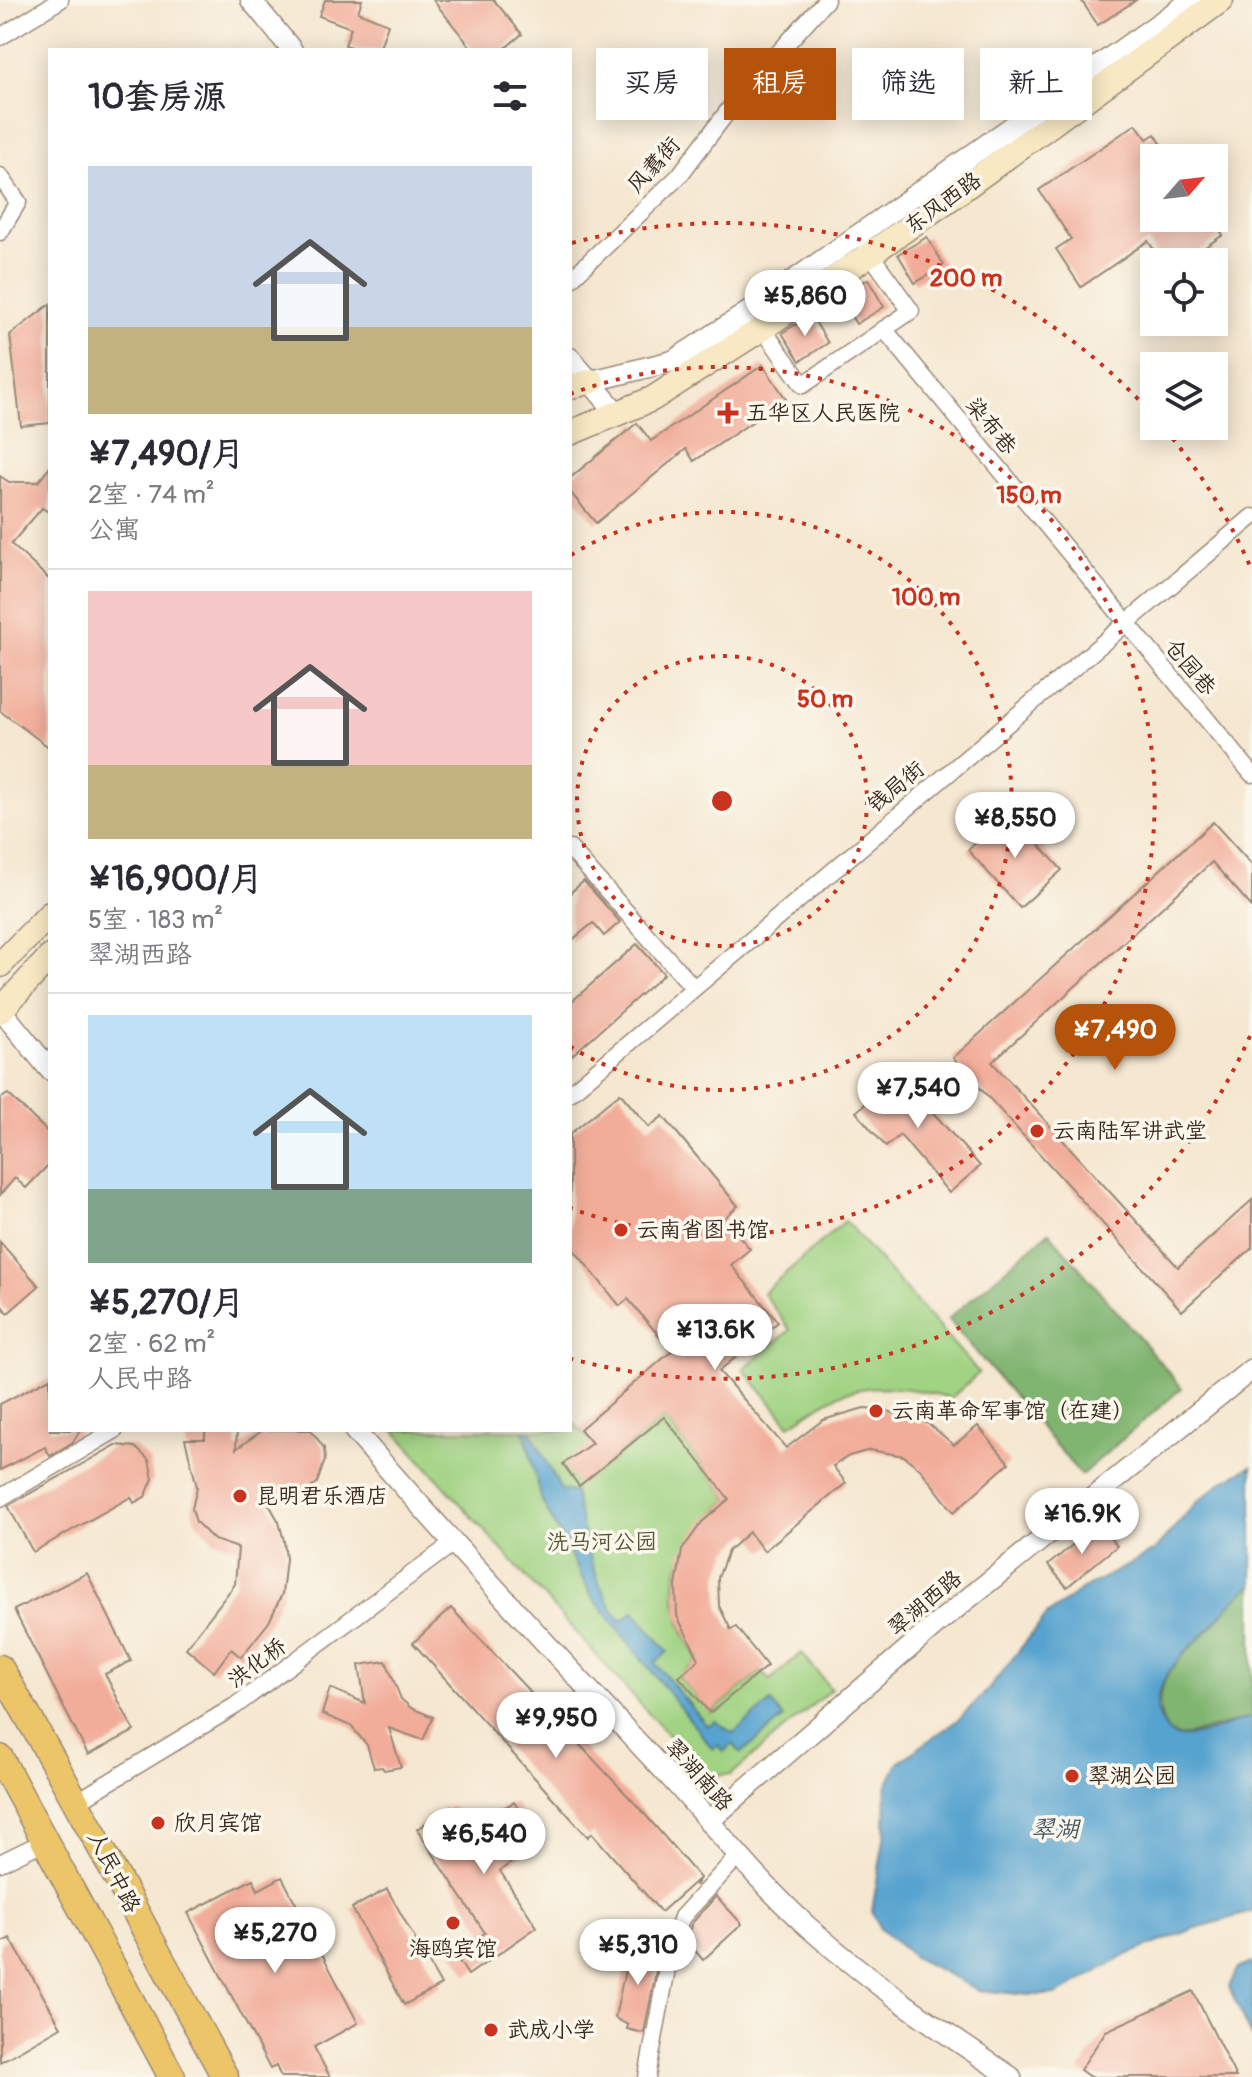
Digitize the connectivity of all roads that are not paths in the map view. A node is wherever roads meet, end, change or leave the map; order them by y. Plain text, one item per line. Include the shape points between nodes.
1 (60, 0) edge
2 (251, 0) edge
3 (826, 0) edge
4 (1192, 0) edge
5 (1221, 0) edge
6 (0, 37) edge
7 (290, 48) edge
8 (0, 176) edge
9 (0, 232) edge
10 (864, 246) junction
11 (572, 278) edge
12 (757, 320) junction
13 (884, 329) junction
14 (572, 363) edge
15 (581, 384) edge
16 (616, 412) junction
17 (572, 432) edge
18 (1252, 517) edge
19 (1126, 624) junction
20 (1252, 774) edge
21 (572, 851) edge
22 (48, 916) edge
23 (48, 959) edge
24 (0, 965) edge
25 (693, 987) junction
26 (0, 1010) edge
27 (48, 1068) edge
28 (572, 1091) edge
29 (1252, 1369) edge
30 (112, 1432) edge
31 (356, 1432) edge
32 (0, 1498) edge
33 (452, 1544) junction
34 (0, 1668) edge
35 (0, 1758) edge
36 (78, 1801) junction
37 (709, 1821) junction
38 (45, 1841) junction
39 (738, 1856) junction
40 (0, 1863) edge
41 (172, 2077) edge
42 (225, 2077) edge
43 (647, 2077) edge
44 (1011, 2077) edge

1 - 6 street
2 - 7 street
3 - 11 street, 风翥街 via 737,99 679,176
4 - 10 street, 东风西路
5 - 10 main road, 东风西路
8 - 9 street via 18,202
10 - 12 main road, 东风西路
10 - 13 street via 911,311
12 - 13 street via 803,385
12 - 15 street, 东风西路 via 673,361
12 - 16 main road, 东风西路 via 652,399
13 - 19 street, 染布巷
14 - 15 street
15 - 16 street
16 - 17 main road, 东风西路
18 - 19 street, 钱局街
19 - 20 street, 仓园巷
19 - 25 street, 钱局街
21 - 25 street
22 - 24 main road
23 - 26 main road
25 - 28 street, 钱局街
26 - 27 street
29 - 37 street, 翠湖西路 via 939,1622
30 - 32 street
31 - 33 street, 翠湖南路
33 - 36 street, 洪化桥 via 235,1706
33 - 37 street, 翠湖南路
34 - 36 main road, 人民中路
35 - 38 main road, 人民中路
36 - 42 main road, 人民中路
37 - 39 street, 翠湖南路
38 - 40 street
38 - 41 main road, 人民中路
39 - 43 street via 682,1917 670,1952
39 - 44 street, 翠湖南路 via 805,1924 903,2005

